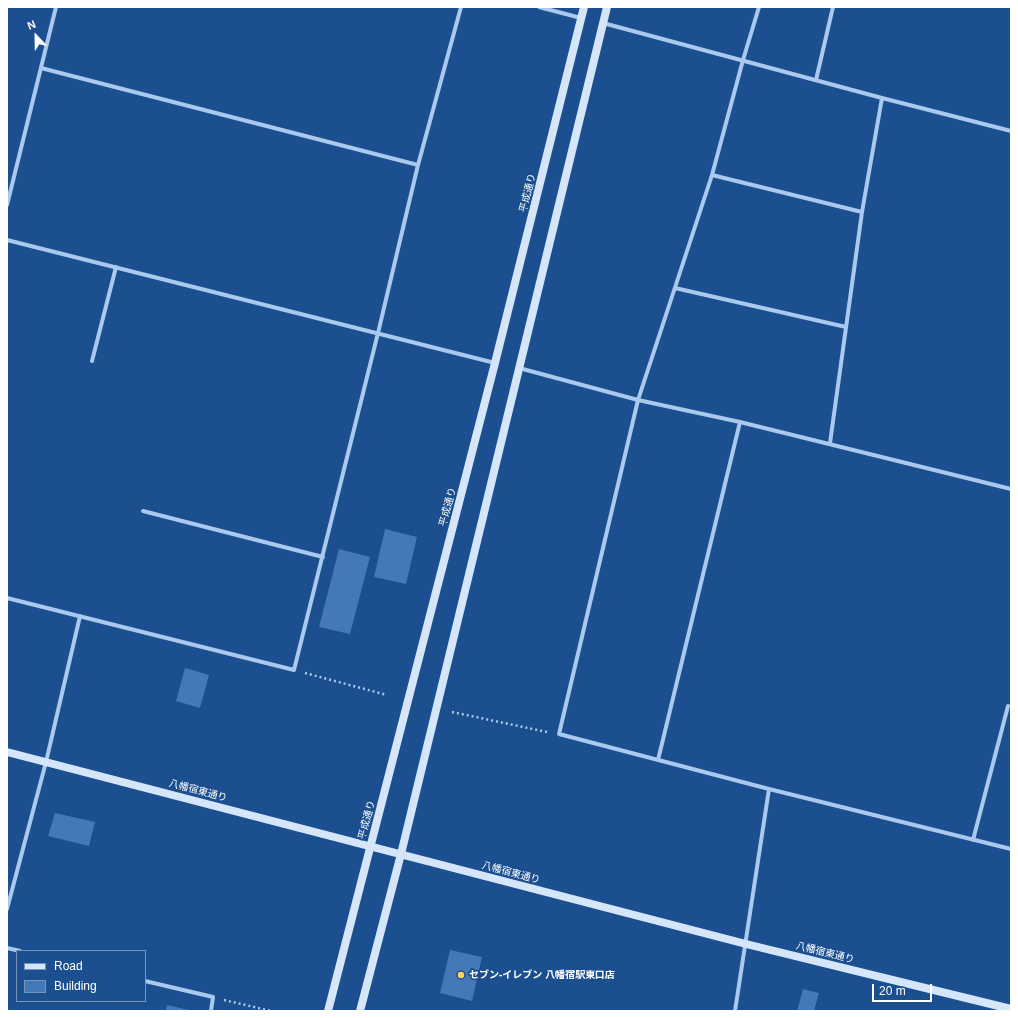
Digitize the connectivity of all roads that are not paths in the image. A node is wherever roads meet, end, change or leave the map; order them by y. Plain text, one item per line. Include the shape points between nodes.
1 (56, 7) edge
2 (461, 7) edge
3 (539, 7) edge
4 (584, 7) edge
5 (607, 7) edge
6 (759, 7) edge
7 (833, 7) edge
8 (582, 18) junction
9 (603, 23) junction
10 (743, 60) junction
11 (41, 68) junction
12 (816, 80) junction
13 (882, 98) junction
14 (1011, 131) edge
15 (418, 165) junction
16 (712, 175) junction
17 (7, 205) edge
18 (862, 212) junction
19 (7, 240) edge
20 (116, 267) junction
21 (675, 288) junction
22 (846, 327) junction
23 (378, 333) junction
24 (92, 361) dead end
25 (495, 363) junction
26 (520, 368) junction
27 (638, 400) junction
28 (740, 422) junction
29 (830, 443) junction
30 (1011, 488) edge
31 (143, 511) dead end
32 (323, 557) junction
33 (7, 598) edge
34 (80, 616) junction
35 (1008, 706) dead end
36 (7, 752) edge
37 (658, 760) junction
38 (46, 762) junction
39 (769, 788) junction
40 (973, 840) junction
41 (370, 846) junction
42 (1011, 849) edge
43 (401, 854) junction
44 (7, 909) edge
45 (746, 944) junction
46 (146, 981) edge
47 (1011, 1009) edge
48 (211, 1011) edge
49 (328, 1011) edge
50 (360, 1011) edge
51 (735, 1011) edge

1 - 11 street
2 - 15 street
3 - 8 street
4 - 8 street, 平成通り
5 - 9 street
6 - 10 street
7 - 12 street
8 - 25 street, 平成通り
9 - 10 street
9 - 26 street
10 - 12 street
10 - 16 street
11 - 15 street
11 - 17 street
12 - 13 street
13 - 14 street
13 - 18 street
15 - 23 street
16 - 18 street
16 - 21 street
18 - 22 street
19 - 20 street
20 - 23 street
20 - 24 street
21 - 22 street
21 - 27 street
22 - 29 street
23 - 25 street
23 - 32 street
25 - 41 street, 平成通り
26 - 27 street
26 - 43 street
27 - 28 street
27 - 37 street via 559,734
28 - 29 street
28 - 37 street
29 - 30 street
31 - 32 street
32 - 34 street via 294,670
33 - 34 street
34 - 38 street
35 - 40 street
36 - 38 street, 八幡宿東通り
37 - 39 street
38 - 41 street, 八幡宿東通り
38 - 44 street
39 - 40 street
39 - 45 street
40 - 42 street
41 - 43 street, 八幡宿東通り
41 - 49 street, 平成通り
43 - 45 street, 八幡宿東通り
43 - 50 street
45 - 47 street, 八幡宿東通り
45 - 51 street
46 - 48 street via 213,997

